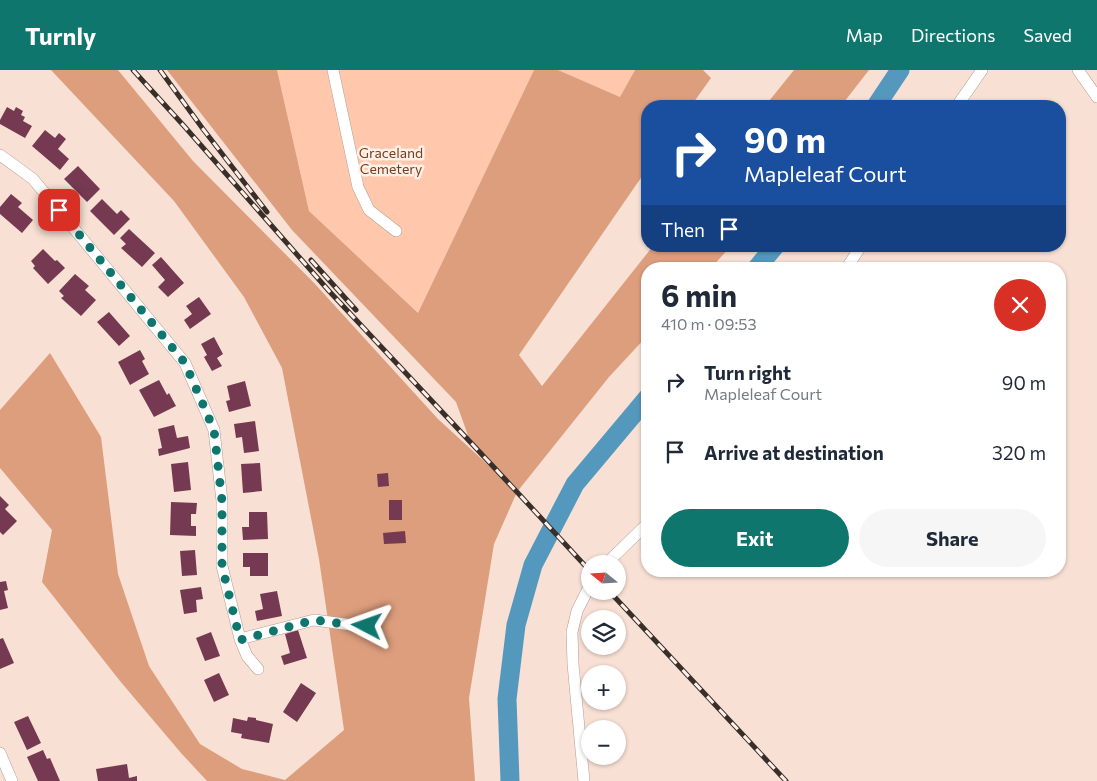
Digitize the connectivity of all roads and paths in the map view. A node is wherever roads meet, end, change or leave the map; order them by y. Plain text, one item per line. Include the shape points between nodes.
1 (334, 70) edge
2 (982, 70) edge
3 (1078, 70) edge
4 (1097, 97) edge
5 (961, 100) edge
6 (2, 159) edge
7 (396, 231) dead end
8 (641, 530) edge
9 (615, 555) edge
10 (582, 600) edge
11 (367, 626) dead end
12 (240, 640) junction
13 (258, 669) dead end
14 (0, 753) edge
15 (3, 765) edge
16 (12, 781) edge
17 (584, 781) edge

1 - 7 street via 358,187 369,210
2 - 5 street
3 - 4 street
6 - 12 street via 33,179 185,363 214,430 222,501 222,566
8 - 9 street
10 - 17 street via 572,632
11 - 12 street via 314,620
12 - 13 street
14 - 15 street
15 - 16 street

